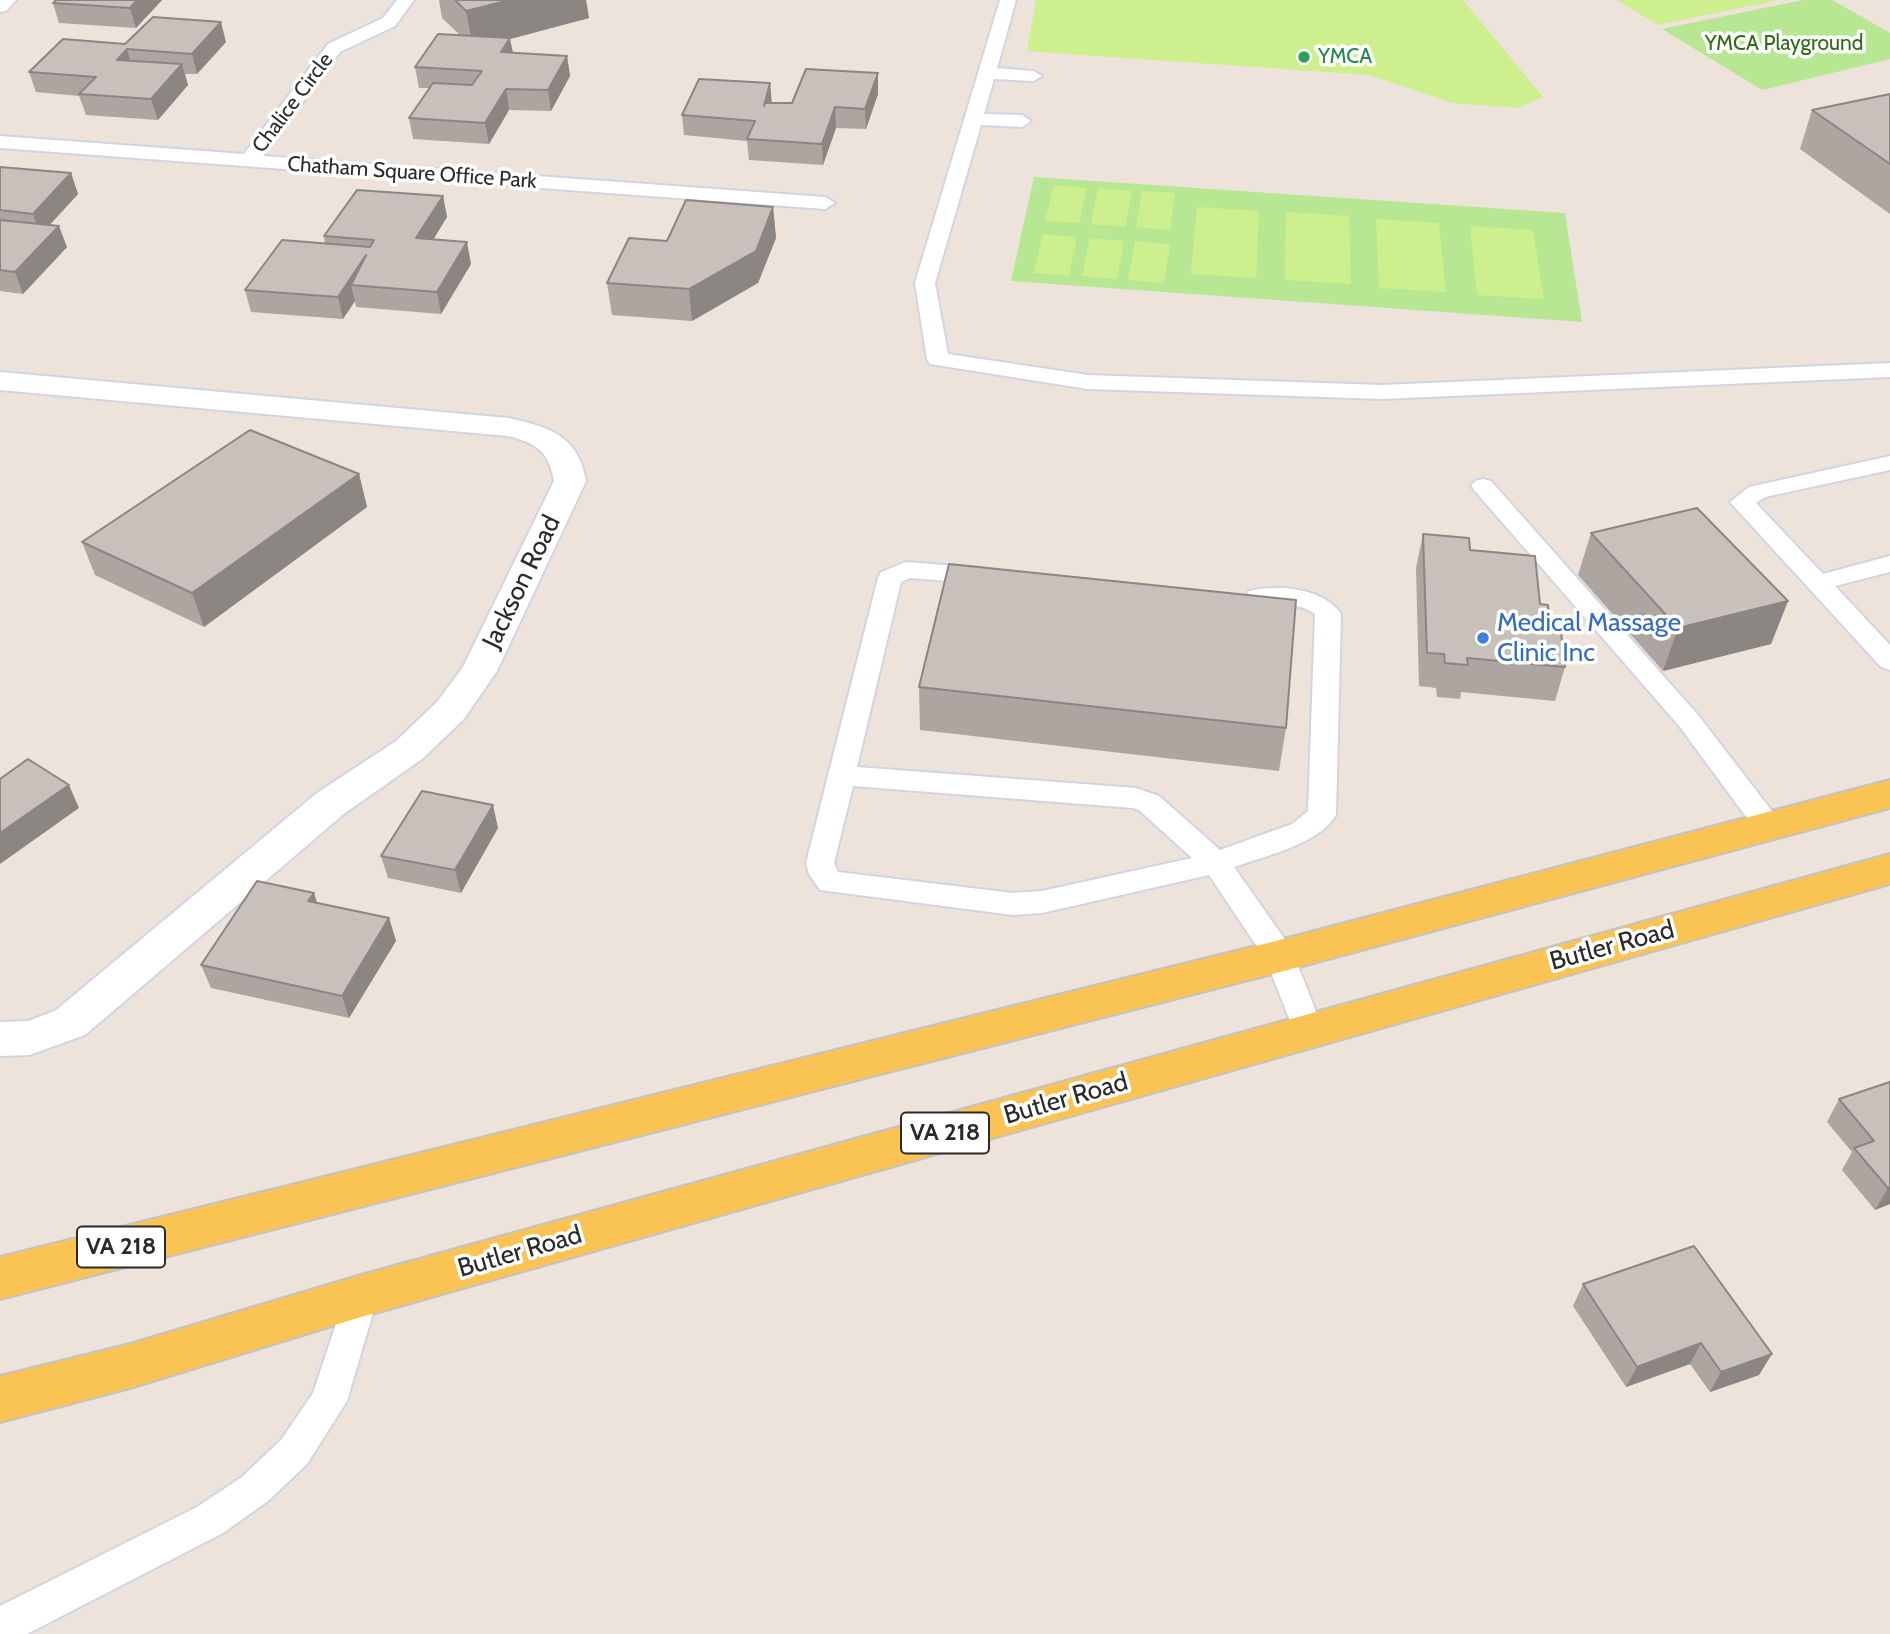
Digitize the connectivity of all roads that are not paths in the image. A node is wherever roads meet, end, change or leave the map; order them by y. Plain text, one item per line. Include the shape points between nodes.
1 (8, 0) edge
2 (406, 0) edge
3 (1008, 0) edge
4 (0, 7) edge
5 (988, 73) junction
6 (1032, 76) dead end
7 (975, 119) junction
8 (1022, 121) dead end
9 (0, 142) edge
10 (249, 161) junction
11 (825, 203) dead end
12 (1890, 370) edge
13 (0, 381) edge
14 (1890, 463) edge
15 (1483, 486) dead end
16 (1890, 564) edge
17 (1015, 578) edge
18 (1818, 583) junction
19 (1234, 596) edge
20 (1890, 661) edge
21 (842, 775) junction
22 (1890, 794) edge
23 (1768, 827) junction
24 (1216, 863) junction
25 (1890, 869) edge
26 (1280, 956) junction
27 (1309, 1032) junction
28 (0, 1039) edge
29 (0, 1278) edge
30 (361, 1296) junction
31 (0, 1399) edge
32 (0, 1627) edge

1 - 4 lane
2 - 10 lane, Chalice Circle via 389,22 334,48
3 - 5 lane
5 - 6 lane
5 - 7 lane
7 - 8 lane
7 - 12 lane via 925,284 938,359 1088,382 1382,392
9 - 10 lane, Chatham Square Office Park
10 - 11 lane, Chatham Square Office Park
13 - 28 street, Jackson Road via 508,427 554,444 569,463 570,481 479,671 450,711 409,750 331,803 70,1023 29,1038
14 - 18 lane via 1757,492 1742,502
15 - 23 lane via 1689,721
16 - 18 lane
17 - 21 lane via 906,570 890,578
18 - 20 lane
19 - 24 lane via 1316,602 1328,614 1322,815 1302,831
21 - 24 lane via 1136,798 1149,803
21 - 24 lane via 820,863 830,882 1013,904 1042,902
22 - 23 main road, VA 218
23 - 26 main road, VA 218
24 - 26 lane
25 - 27 main road, Butler Road / VA 218
26 - 27 lane
26 - 29 main road, VA 218
27 - 30 main road, Butler Road / VA 218
30 - 31 main road, Butler Road / VA 218 via 130,1366
30 - 32 lane via 329,1401 293,1452 256,1489 210,1520

